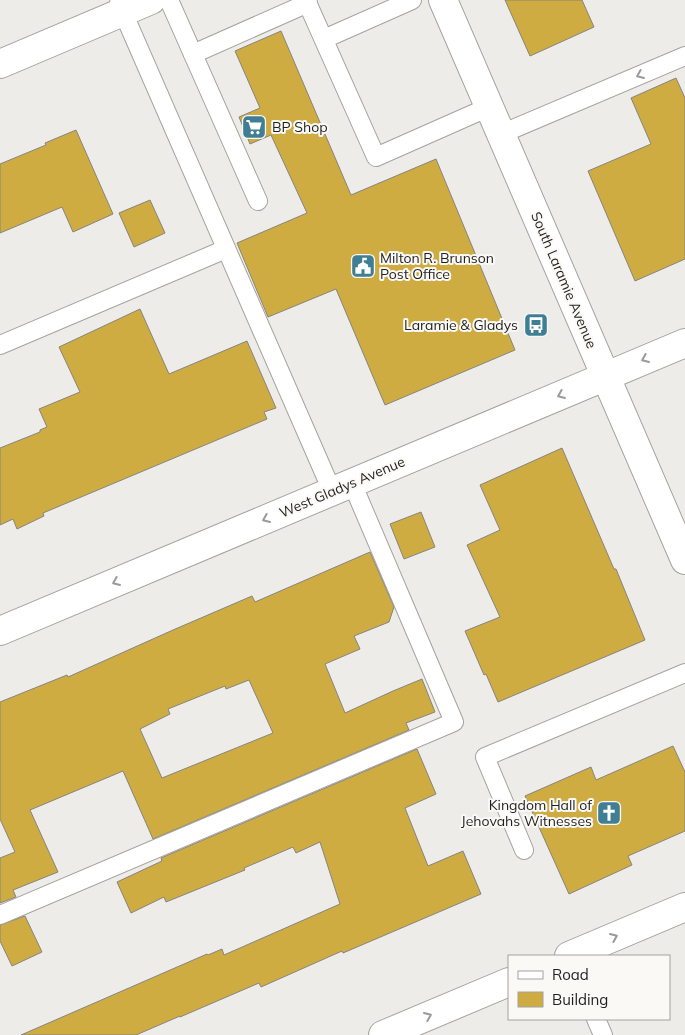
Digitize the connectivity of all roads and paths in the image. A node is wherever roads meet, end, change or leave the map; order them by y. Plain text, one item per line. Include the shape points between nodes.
1 (150, 0) edge
2 (169, 0) edge
3 (412, 0) edge
4 (443, 0) edge
5 (307, 2) edge
6 (120, 6) edge
7 (324, 39) junction
8 (193, 54) junction
9 (685, 56) edge
10 (0, 64) edge
11 (489, 107) junction
12 (500, 134) junction
13 (258, 200) dead end
14 (226, 249) junction
15 (685, 343) edge
16 (0, 345) edge
17 (606, 376) junction
18 (342, 487) junction
19 (685, 560) edge
20 (0, 631) edge
21 (685, 673) edge
22 (524, 850) dead end
23 (685, 907) edge
24 (0, 915) edge
25 (571, 955) edge
26 (508, 982) edge
27 (596, 1020) edge
28 (383, 1035) edge
29 (603, 1035) edge

1 - 6 street
2 - 8 lane
3 - 7 lane
4 - 11 street, South Laramie Avenue
5 - 7 lane
5 - 8 lane
6 - 10 street
6 - 14 lane
7 - 11 lane via 376,157
8 - 13 lane
9 -> 12 lane
11 - 12 street, South Laramie Avenue
12 - 17 street, South Laramie Avenue
14 - 16 lane
14 - 18 lane
15 -> 17 street, West Gladys Avenue
17 -> 18 street, West Gladys Avenue
17 - 19 street, South Laramie Avenue
18 -> 20 street, West Gladys Avenue
18 - 24 lane via 454,722
21 - 22 lane via 485,757
25 -> 23 street
28 -> 26 street
27 - 29 lane

